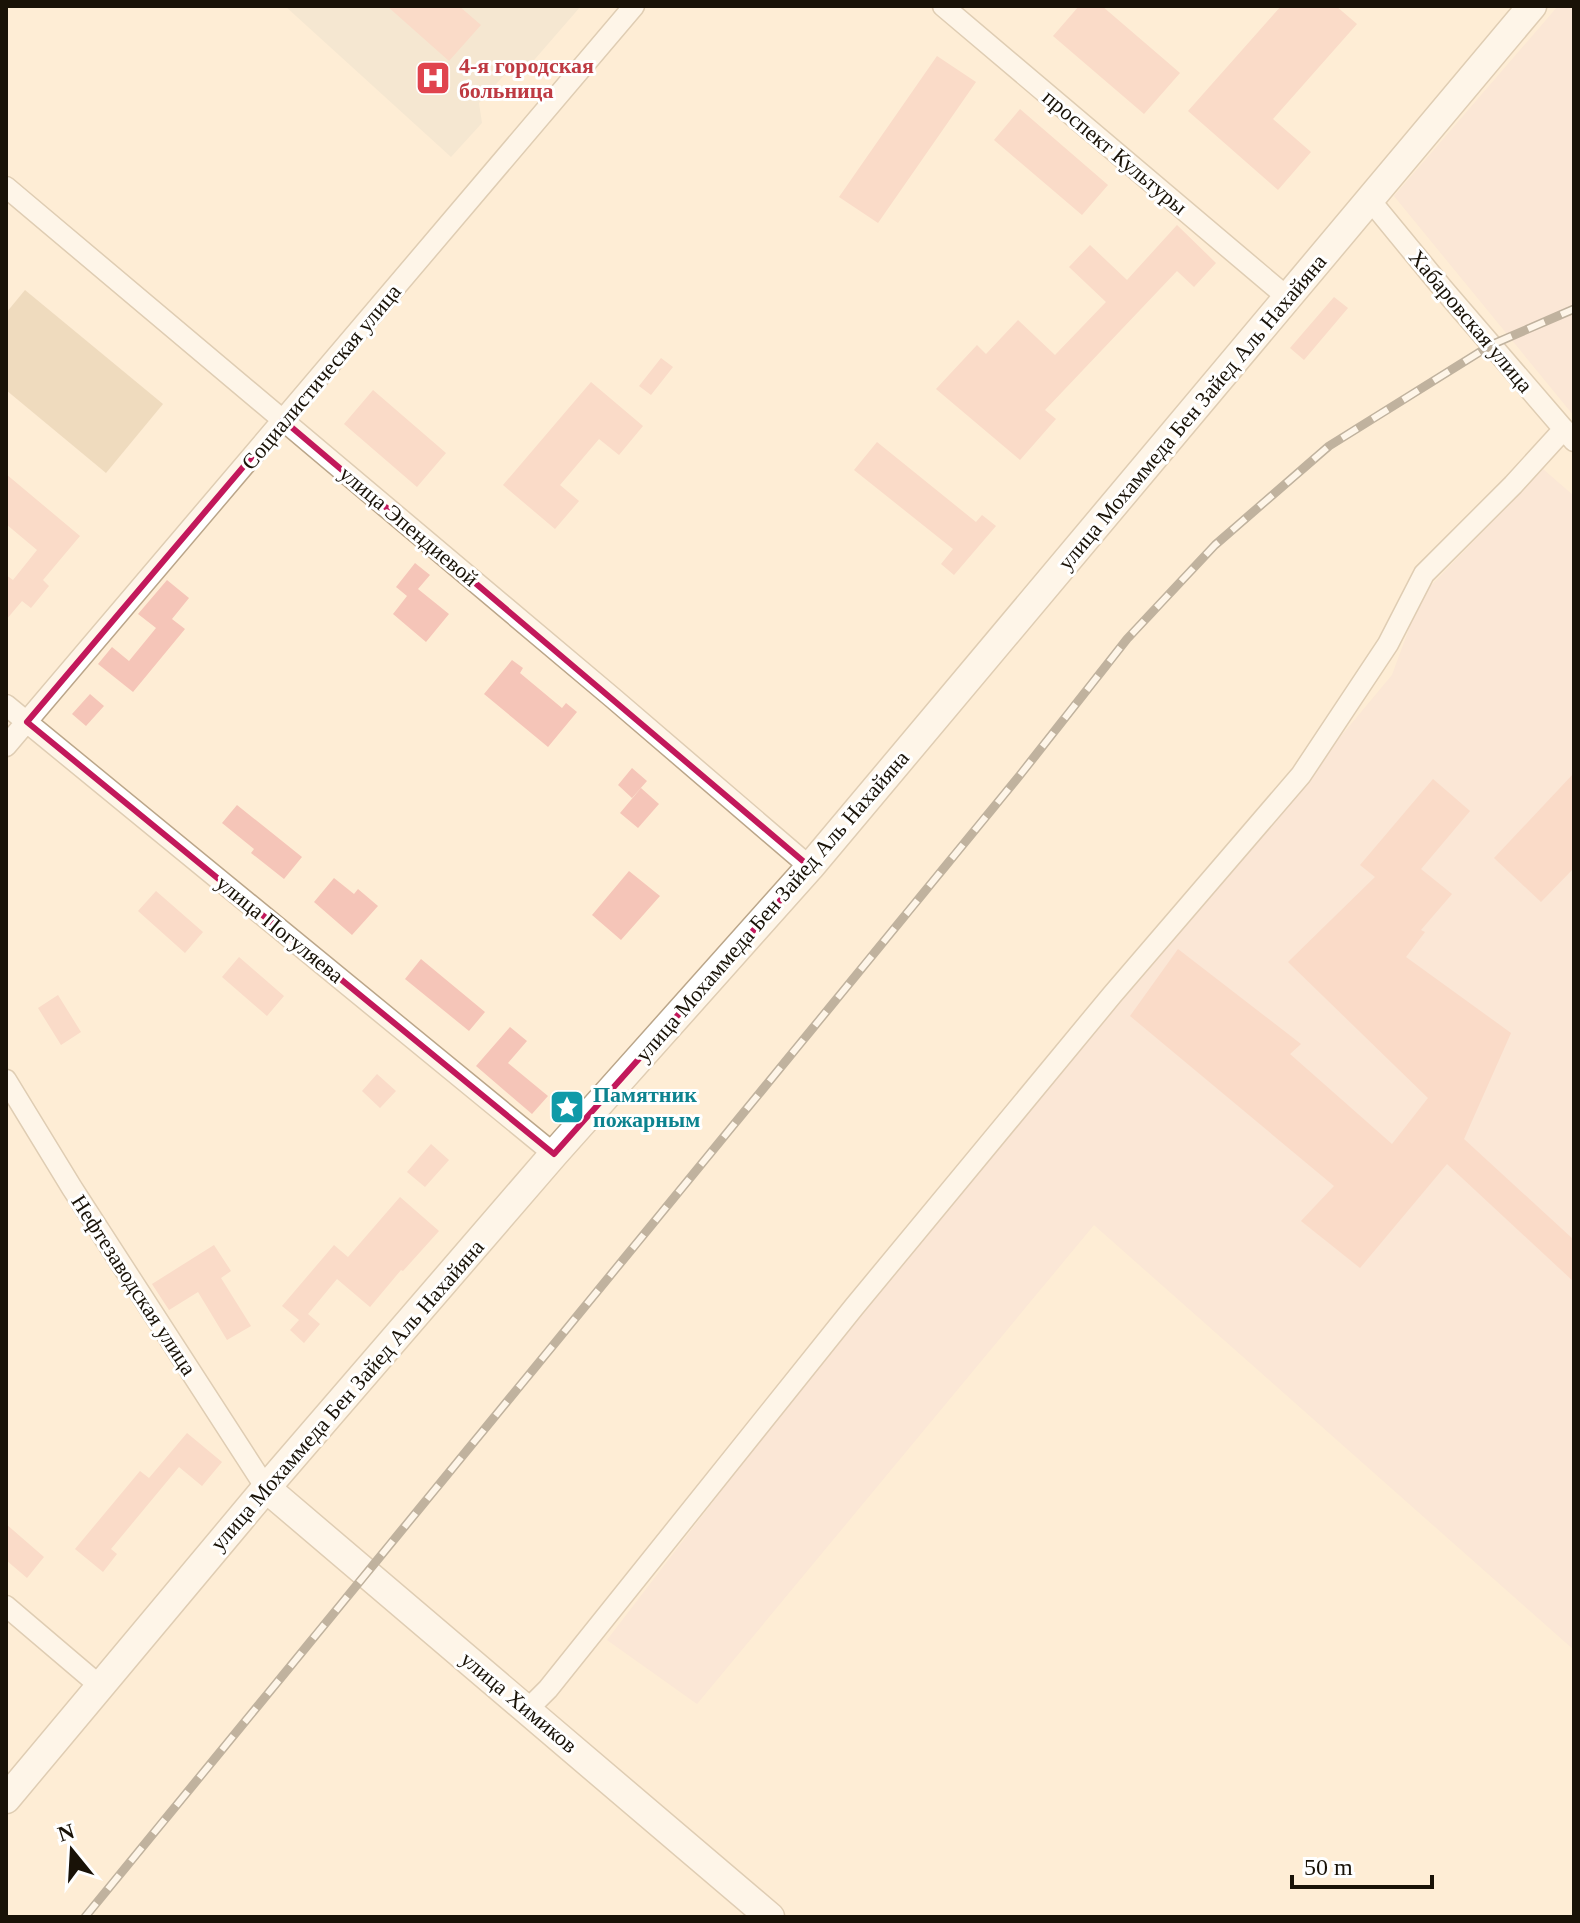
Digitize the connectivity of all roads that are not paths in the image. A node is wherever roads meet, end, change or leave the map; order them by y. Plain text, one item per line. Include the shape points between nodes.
1 (634, 6) edge
2 (943, 6) edge
3 (1532, 6) edge
4 (6, 187) edge
5 (1370, 200) junction
6 (1288, 298) junction
7 (283, 420) junction
8 (1569, 435) edge
9 (6, 705) edge
10 (27, 722) junction
11 (6, 746) edge
12 (810, 867) junction
13 (6, 1080) edge
14 (554, 1154) junction
15 (266, 1488) junction
16 (6, 1606) edge
17 (100, 1686) junction
18 (528, 1709) junction
19 (6, 1799) edge
20 (770, 1917) edge

1 - 7 street, Социалистическая улица
2 - 6 street, проспект Культуры
3 - 5 main road, улица Мохаммеда Бен Зайед Аль Нахайяна
4 - 7 street, улица Эпендиевой
5 - 6 main road, улица Мохаммеда Бен Зайед Аль Нахайяна
5 - 8 street, Хабаровская улица
6 - 12 main road, улица Мохаммеда Бен Зайед Аль Нахайяна
7 - 10 street, Социалистическая улица
7 - 12 street, улица Эпендиевой
8 - 18 street via 1424,574 1388,644 1301,775 1112,995
9 - 10 street, улица Погуляева
10 - 11 street, Социалистическая улица
10 - 14 street, улица Погуляева
12 - 14 main road, улица Мохаммеда Бен Зайед Аль Нахайяна
13 - 15 street, Нефтезаводская улица
14 - 15 main road, улица Мохаммеда Бен Зайед Аль Нахайяна
15 - 17 main road, улица Мохаммеда Бен Зайед Аль Нахайяна
15 - 18 main road, улица Химиков
16 - 17 street
17 - 19 main road, улица Мохаммеда Бен Зайед Аль Нахайяна
18 - 20 main road, улица Химиков

